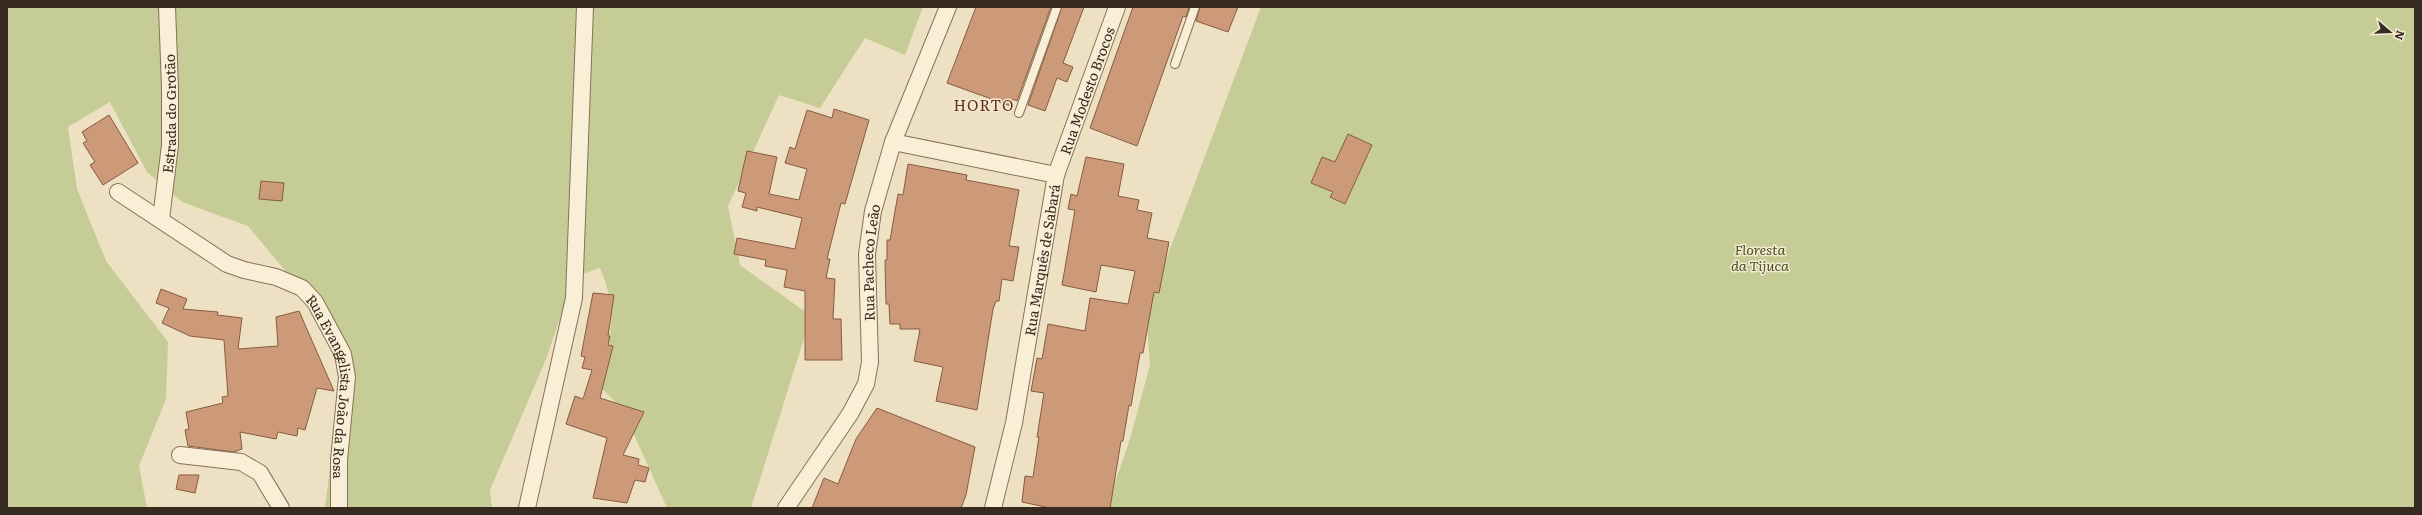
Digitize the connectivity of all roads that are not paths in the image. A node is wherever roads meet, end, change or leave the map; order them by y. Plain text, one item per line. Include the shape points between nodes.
1 (166, 7) edge
2 (585, 7) edge
3 (948, 7) edge
4 (1057, 7) edge
5 (1117, 7) edge
6 (1195, 7) edge
7 (1175, 64) dead end
8 (1019, 113) dead end
9 (893, 142) junction
10 (1056, 175) junction
11 (118, 192) dead end
12 (161, 219) junction
13 (180, 455) dead end
14 (281, 508) edge
15 (339, 508) edge
16 (527, 508) edge
17 (786, 508) edge
18 (993, 508) edge

1 - 12 street, Estrada do Grotão via 170,145
2 - 16 street via 574,298
3 - 9 street, Rua Pacheco Leão
4 - 8 lane
5 - 10 street, Rua Modesto Brocos
6 - 7 lane
9 - 10 street, Rua Marquês de Sabará
9 - 17 street, Rua Pacheco Leão via 874,211 867,254 870,362 866,384 850,414
10 - 18 street, Rua Marquês de Sabará via 1014,423
11 - 12 street, Rua Evangelista João da Rosa
12 - 15 street, Rua Evangelista João da Rosa via 227,264 276,277 302,288 315,302 343,354 347,377 339,460
13 - 14 street via 241,462 260,473

